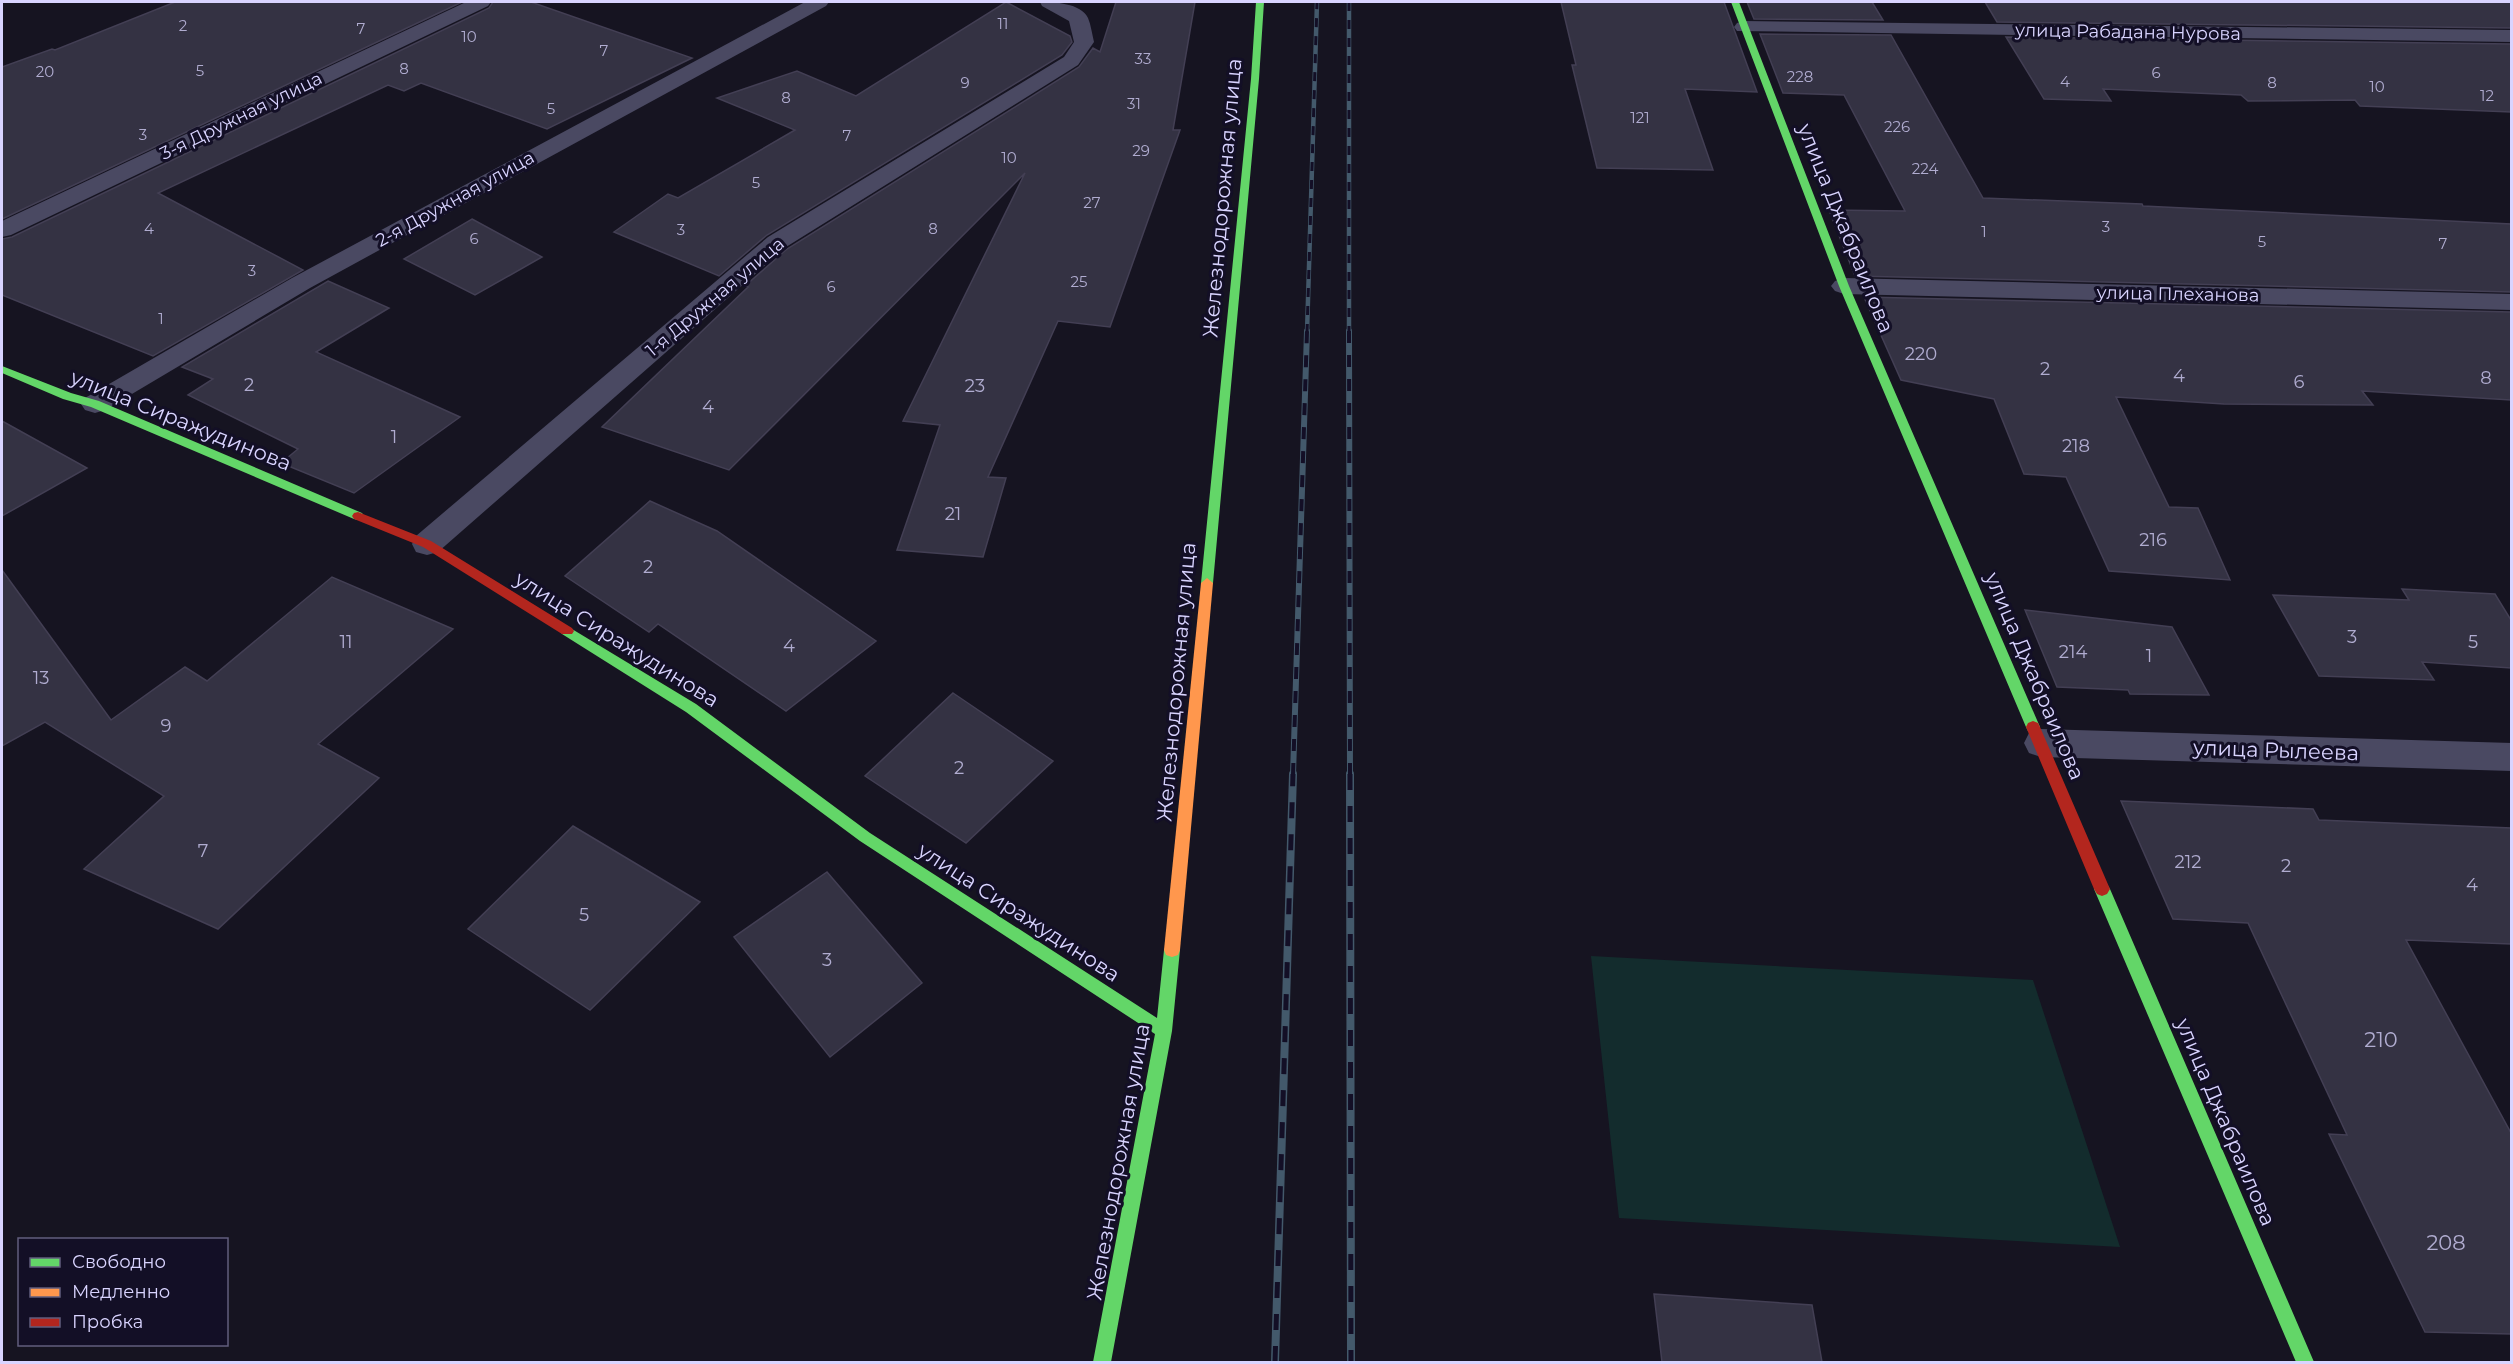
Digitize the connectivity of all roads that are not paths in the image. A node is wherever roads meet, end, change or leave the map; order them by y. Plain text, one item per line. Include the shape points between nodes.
1 (481, 2) edge
2 (819, 2) edge
3 (1049, 2) edge
4 (1260, 2) edge
5 (1735, 2) edge
6 (1744, 27) junction
7 (2511, 36) edge
8 (2, 231) edge
9 (1844, 286) junction
10 (2511, 302) edge
11 (2, 369) edge
12 (94, 404) junction
13 (427, 544) junction
14 (2041, 743) junction
15 (2511, 757) edge
16 (1164, 1031) junction
17 (1102, 1362) edge
18 (2306, 1362) edge

1 - 8 street, 3-я Дружная улица
2 - 12 street, 2-я Дружная улица via 301,283
3 - 13 street, 1-я Дружная улица via 1078,18 1084,42 1071,61 777,242
4 - 16 street, Железнодорожная улица
5 - 6 street, улица Джабраилова
6 - 7 street, улица Рабадана Нурова
6 - 9 street, улица Джабраилова
9 - 10 street, улица Плеханова
9 - 14 street, улица Джабраилова
11 - 12 street, улица Сиражудинова
12 - 13 street, улица Сиражудинова
13 - 16 street, улица Сиражудинова via 691,708 866,837
14 - 15 street, улица Рылеева
14 - 18 street, улица Джабраилова
16 - 17 street, Железнодорожная улица

